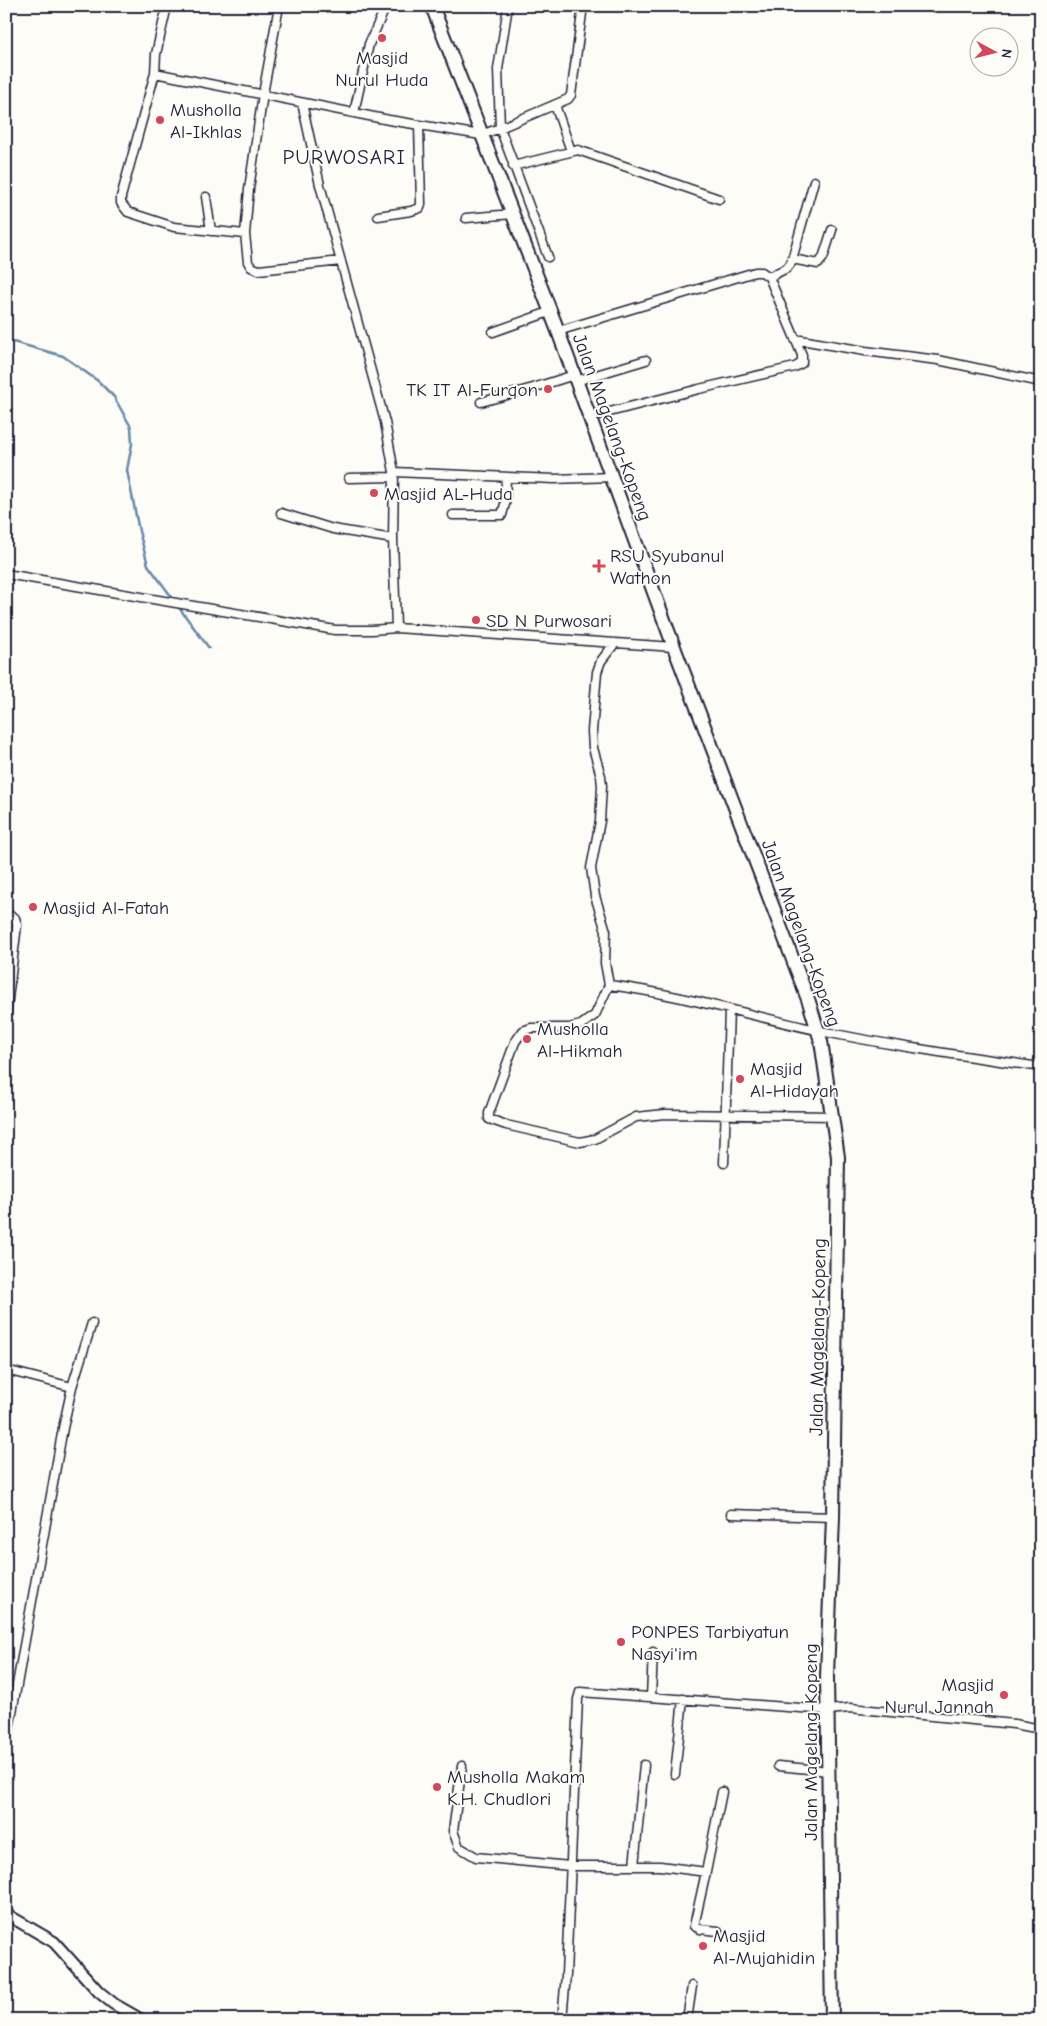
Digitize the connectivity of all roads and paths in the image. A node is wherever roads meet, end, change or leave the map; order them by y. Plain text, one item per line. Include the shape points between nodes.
1 (167, 6) edge
2 (279, 6) edge
3 (386, 6) edge
4 (432, 6) edge
5 (508, 6) edge
6 (582, 6) edge
7 (155, 73) junction
8 (263, 94) junction
9 (302, 103) junction
10 (555, 105) junction
11 (354, 113) junction
12 (419, 125) junction
13 (500, 128) junction
14 (481, 135) junction
15 (571, 151) junction
16 (513, 166) junction
17 (814, 181) dead end
18 (206, 198) dead end
19 (718, 199) dead end
20 (512, 214) junction
21 (378, 216) dead end
22 (466, 218) dead end
23 (832, 230) dead end
24 (211, 231) junction
25 (245, 234) junction
26 (548, 257) dead end
27 (792, 259) junction
28 (341, 262) junction
29 (769, 277) junction
30 (549, 312) junction
31 (558, 331) junction
32 (493, 332) dead end
33 (795, 339) junction
34 (646, 360) dead end
35 (575, 378) junction
36 (1041, 382) edge
37 (481, 402) dead end
38 (590, 417) junction
39 (394, 474) junction
40 (506, 477) junction
41 (613, 477) junction
42 (349, 478) dead end
43 (281, 513) dead end
44 (453, 515) dead end
45 (393, 539) junction
46 (6, 574) edge
47 (396, 628) junction
48 (615, 643) junction
49 (674, 647) junction
50 (6, 914) edge
51 (609, 985) junction
52 (729, 1010) junction
53 (6, 1015) edge
54 (819, 1030) junction
55 (1041, 1067) edge
56 (725, 1115) junction
57 (834, 1116) junction
58 (724, 1163) dead end
59 (92, 1323) dead end
60 (6, 1370) edge
61 (72, 1387) junction
62 (731, 1514) dead end
63 (833, 1517) junction
64 (653, 1652) dead end
65 (650, 1697) junction
66 (683, 1699) junction
67 (828, 1710) junction
68 (1041, 1729) edge
69 (6, 1746) edge
70 (644, 1765) dead end
71 (462, 1766) dead end
72 (778, 1766) dead end
73 (829, 1771) junction
74 (675, 1774) dead end
75 (722, 1792) dead end
76 (570, 1866) junction
77 (634, 1866) junction
78 (706, 1872) junction
79 (6, 1914) edge
80 (718, 1931) dead end
81 (692, 1986) dead end
82 (142, 2020) edge
83 (562, 2020) edge
84 (687, 2020) edge
85 (832, 2020) edge

1 - 7 street
2 - 8 street
3 - 11 street via 369,44
4 - 14 main road, Jalan Magelang-Kopeng
5 - 13 street via 498,69
6 - 10 street via 571,95
7 - 8 street
7 - 24 street via 121,203 128,212 174,227
8 - 9 street
8 - 25 street
9 - 11 street
9 - 28 street
10 - 13 street
10 - 15 street
11 - 12 street
12 - 14 street
12 - 21 street via 420,208
13 - 14 street
13 - 16 street
14 - 20 main road, Jalan Magelang-Kopeng
15 - 16 street
15 - 19 street via 586,152
16 - 26 street
17 - 27 street
18 - 24 street
20 - 22 street
20 - 30 main road, Jalan Magelang-Kopeng
23 - 27 street via 821,262
24 - 25 street
25 - 28 street via 248,262 255,269
27 - 29 street via 787,268
28 - 39 street via 385,422
29 - 31 street via 756,272
29 - 33 street
30 - 31 main road, Jalan Magelang-Kopeng
30 - 32 street
31 - 35 main road, Jalan Magelang-Kopeng
33 - 36 street via 938,360
33 - 38 street via 803,359 799,366
34 - 35 street
35 - 37 street
35 - 38 main road, Jalan Magelang-Kopeng
38 - 41 main road, Jalan Magelang-Kopeng
39 - 40 street
39 - 42 street
39 - 45 street
40 - 41 street
40 - 44 street via 502,515
41 - 49 main road, Jalan Magelang-Kopeng
43 - 45 street via 332,529
45 - 47 street
46 - 47 street via 326,628
47 - 48 street
48 - 49 street
48 - 51 street via 597,672 592,731 602,786 600,821 591,868 595,896 606,931 605,963
49 - 54 main road, Jalan Magelang-Kopeng
50 - 53 street via 15,918 17,925
51 - 52 street
51 - 56 street via 595,1015 581,1025 531,1028 522,1032 515,1042 489,1119 580,1142 595,1139 636,1117
52 - 54 street
52 - 56 street
54 - 55 street
54 - 57 main road, Jalan Magelang-Kopeng
56 - 57 street
56 - 58 street
57 - 63 main road, Jalan Magelang-Kopeng via 838,1157
59 - 61 street
60 - 61 street
61 - 69 street
62 - 63 street
63 - 67 main road, Jalan Magelang-Kopeng
64 - 65 street
65 - 66 street
65 - 76 street via 579,1693
66 - 67 street
66 - 74 street
67 - 68 street via 850,1708
67 - 73 main road, Jalan Magelang-Kopeng
70 - 77 street
71 - 76 street via 453,1831 459,1847 487,1859
72 - 73 street
73 - 85 main road, Jalan Magelang-Kopeng
75 - 78 street
76 - 77 street
76 - 83 street
77 - 78 street
78 - 80 street via 694,1926
79 - 82 street via 54,1942 99,1992
81 - 84 street

